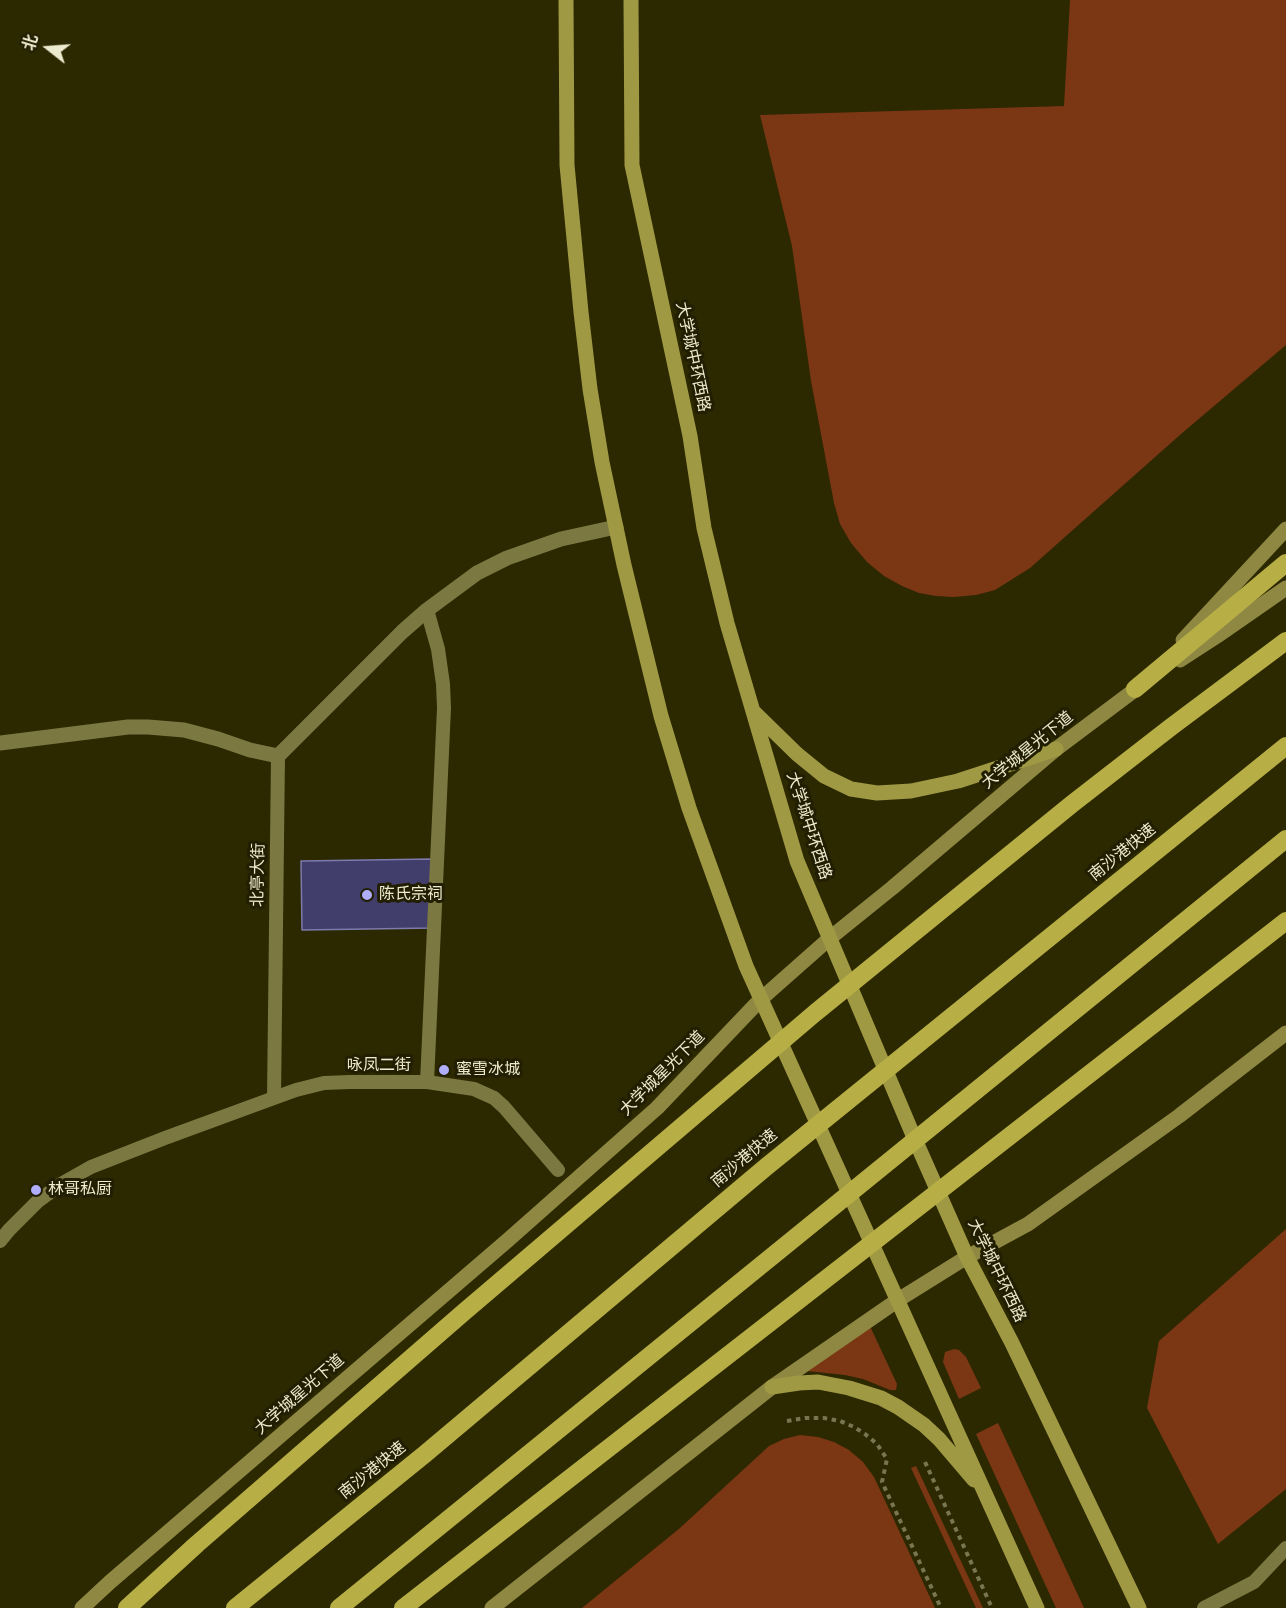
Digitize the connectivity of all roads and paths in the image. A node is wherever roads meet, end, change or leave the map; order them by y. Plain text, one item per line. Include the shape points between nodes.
1 (566, 0) edge
2 (631, 0) edge
3 (616, 527) junction
4 (1286, 529) edge
5 (1286, 563) edge
6 (1286, 588) edge
7 (427, 610) junction
8 (1286, 641) edge
9 (1135, 689) junction
10 (752, 710) junction
11 (0, 743) edge
12 (1286, 747) edge
13 (1056, 749) junction
14 (278, 756) junction
15 (1286, 839) edge
16 (1286, 921) edge
17 (830, 938) junction
18 (761, 999) junction
19 (1286, 1033) edge
20 (427, 1082) junction
21 (274, 1098) junction
22 (558, 1170) dead end
23 (0, 1241) edge
24 (967, 1257) junction
25 (898, 1300) junction
26 (772, 1388) junction
27 (787, 1421) dead end
28 (986, 1493) junction
29 (1286, 1548) edge
30 (82, 1608) edge
31 (127, 1608) edge
32 (235, 1608) edge
33 (339, 1608) edge
34 (403, 1608) edge
35 (492, 1608) edge
36 (941, 1608) edge
37 (1037, 1608) edge
38 (1139, 1608) edge
39 (1204, 1608) edge

1 - 3 main road via 567,165 574,246 590,389
2 - 10 main road, 大学城中环西路 via 632,165 690,436 704,528
3 - 7 street via 561,539 507,558 477,573
3 - 18 main road via 661,716 686,798
4 - 9 main road
5 - 9 highway
6 - 9 main road, 大学城星光下道
7 - 14 street
7 - 20 lane via 438,648 444,708
8 - 31 highway via 1072,804 815,1013 455,1319
9 - 13 main road, 大学城星光下道
10 - 13 main road via 824,776 851,789 877,794 958,781
10 - 17 main road, 大学城中环西路 via 797,861
11 - 14 street via 148,727 184,730
12 - 32 highway, 南沙港快速 via 775,1159 425,1454
13 - 17 main road, 大学城星光下道
14 - 21 lane, 北亭大街
15 - 33 highway
16 - 34 highway
17 - 18 main road, 大学城星光下道
17 - 24 main road, 大学城中环西路
18 - 25 main road
18 - 30 main road, 大学城星光下道 via 657,1108
19 - 24 main road via 1179,1116 1028,1224
20 - 21 lane, 咏凤二街 via 324,1083
20 - 22 lane, 咏凤二街 via 474,1089 494,1098
21 - 23 lane via 92,1167 38,1201
24 - 25 main road
24 - 38 main road, 大学城中环西路
25 - 26 main road
25 - 28 main road
26 - 28 main road via 799,1383 833,1384 865,1392 898,1407 939,1439
26 - 35 main road
27 - 36 path via 840,1421 877,1444 887,1460 882,1482
28 - 37 main road
29 - 39 lane via 1254,1582

